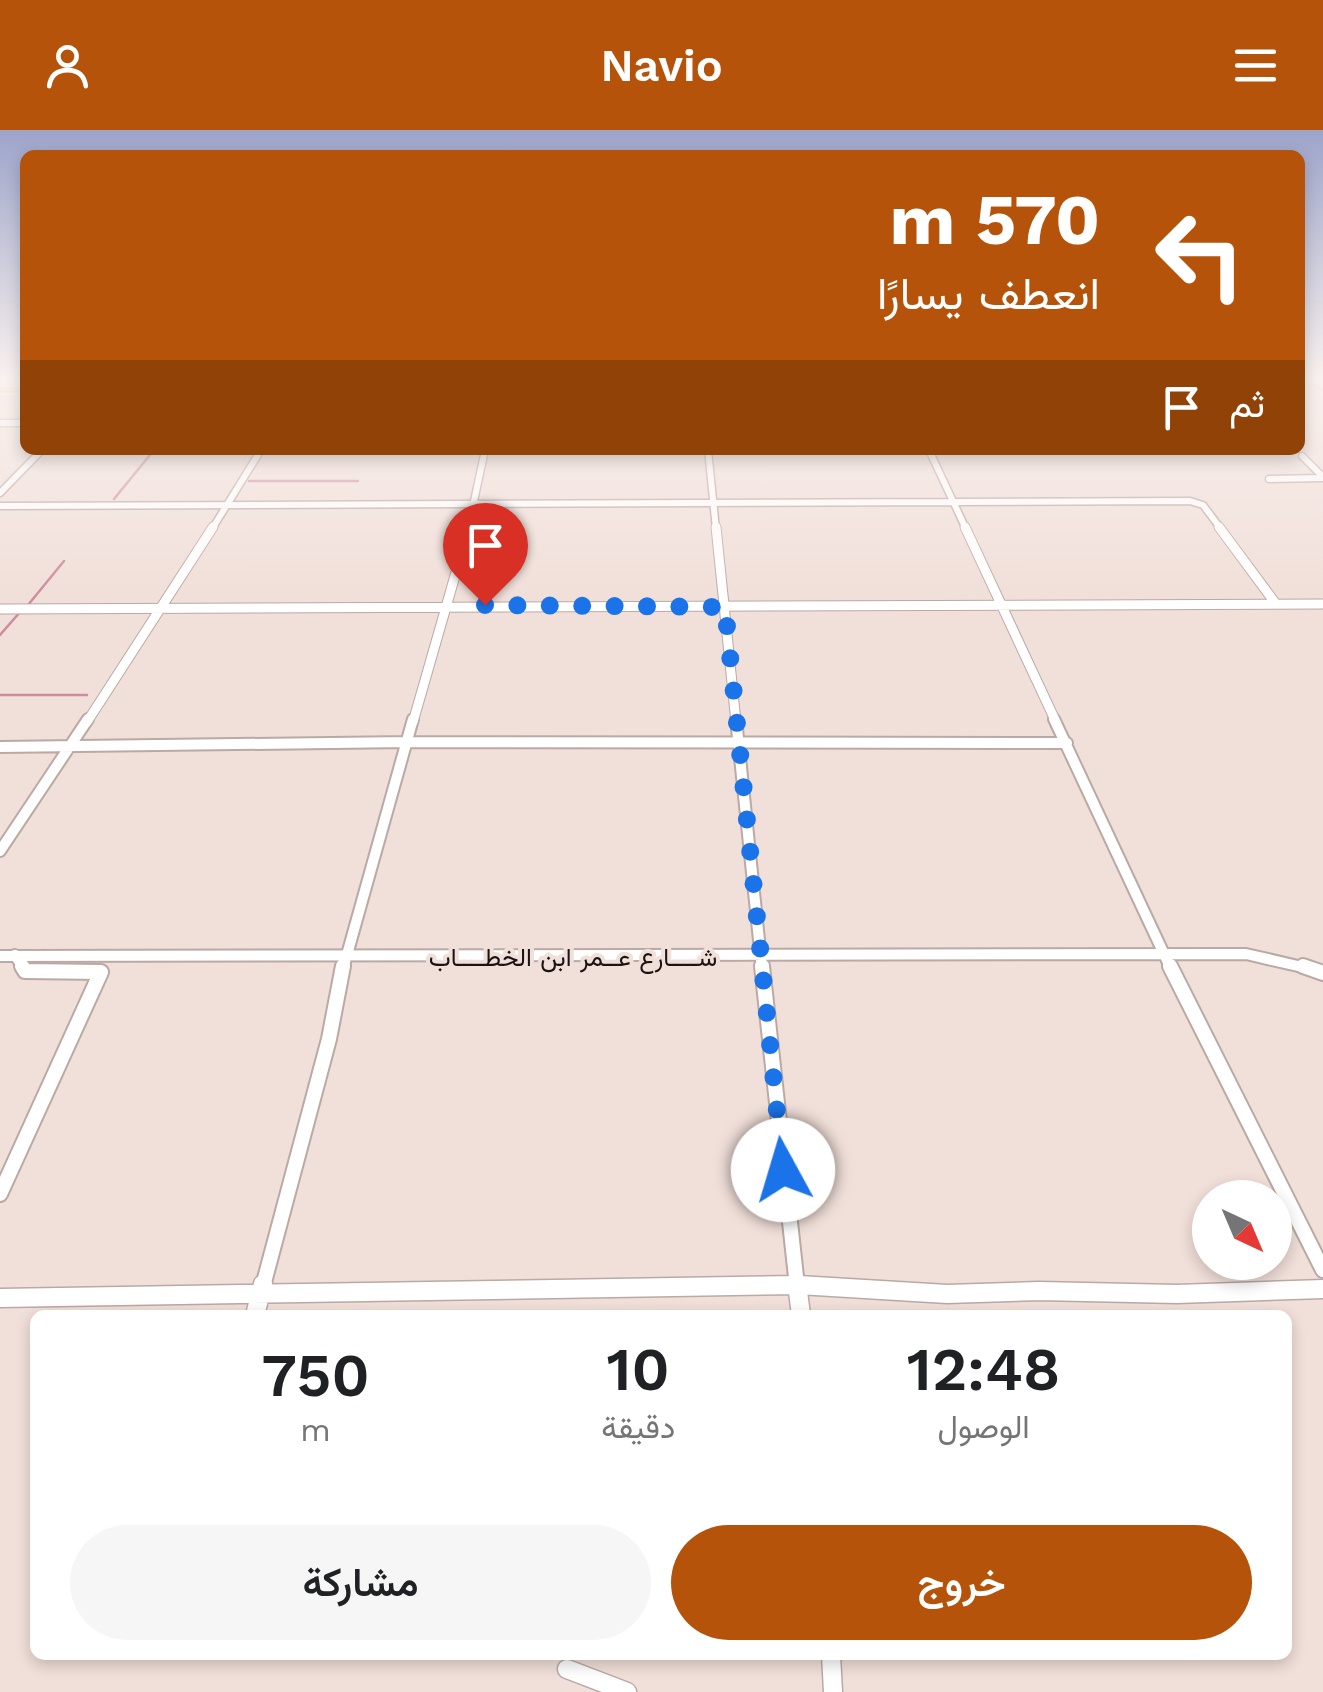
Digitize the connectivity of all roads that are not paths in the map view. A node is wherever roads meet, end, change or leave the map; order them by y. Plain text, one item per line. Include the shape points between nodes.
1 (37, 455) edge
2 (258, 455) edge
3 (484, 455) edge
4 (708, 455) edge
5 (931, 455) edge
6 (1302, 456) dead end
7 (1269, 478) dead end
8 (1323, 478) edge
9 (0, 492) edge
10 (476, 502) junction
11 (954, 502) junction
12 (226, 504) junction
13 (713, 504) junction
14 (0, 506) edge
15 (1276, 604) junction
16 (1323, 604) edge
17 (445, 605) junction
18 (1003, 605) junction
19 (725, 607) junction
20 (163, 608) junction
21 (0, 609) edge
22 (408, 742) junction
23 (1067, 743) junction
24 (739, 745) junction
25 (0, 747) edge
26 (68, 747) junction
27 (0, 851) edge
28 (1164, 954) junction
29 (7, 956) edge
30 (346, 956) junction
31 (762, 957) junction
32 (1323, 973) edge
33 (0, 1194) edge
34 (1323, 1270) edge
35 (799, 1285) junction
36 (1323, 1289) edge
37 (262, 1293) junction
38 (0, 1298) edge
39 (257, 1310) edge
40 (802, 1310) edge
41 (831, 1660) edge
42 (567, 1669) dead end
43 (627, 1692) edge
44 (834, 1692) edge

1 - 9 street
2 - 12 street
3 - 10 street
4 - 13 street
5 - 11 street
6 - 8 street
7 - 8 street
10 - 12 street
10 - 13 street
10 - 17 street
11 - 13 street
11 - 15 street via 1200,503
11 - 18 street
12 - 14 street
12 - 20 street
13 - 19 street
15 - 16 street
15 - 18 street
17 - 19 street
17 - 20 street
17 - 22 street
18 - 19 street
18 - 23 street
19 - 24 street
20 - 21 street
20 - 26 street
22 - 24 street
22 - 26 street
22 - 30 street
23 - 24 street
23 - 28 street
24 - 31 street
25 - 26 street
26 - 27 street
28 - 31 street, شــــارع عــمر ابن الخطــــاب
28 - 32 street, شــــارع عــمر ابن الخطــــاب via 1264,956
28 - 34 street
29 - 30 street, شــــارع عــمر ابن الخطــــاب
29 - 33 street via 25,971 101,972
30 - 31 street, شــــارع عــمر ابن الخطــــاب
30 - 37 street
31 - 35 street
35 - 36 street via 947,1294
35 - 37 street
35 - 40 street
37 - 38 street
37 - 39 street
41 - 44 street
42 - 43 street

